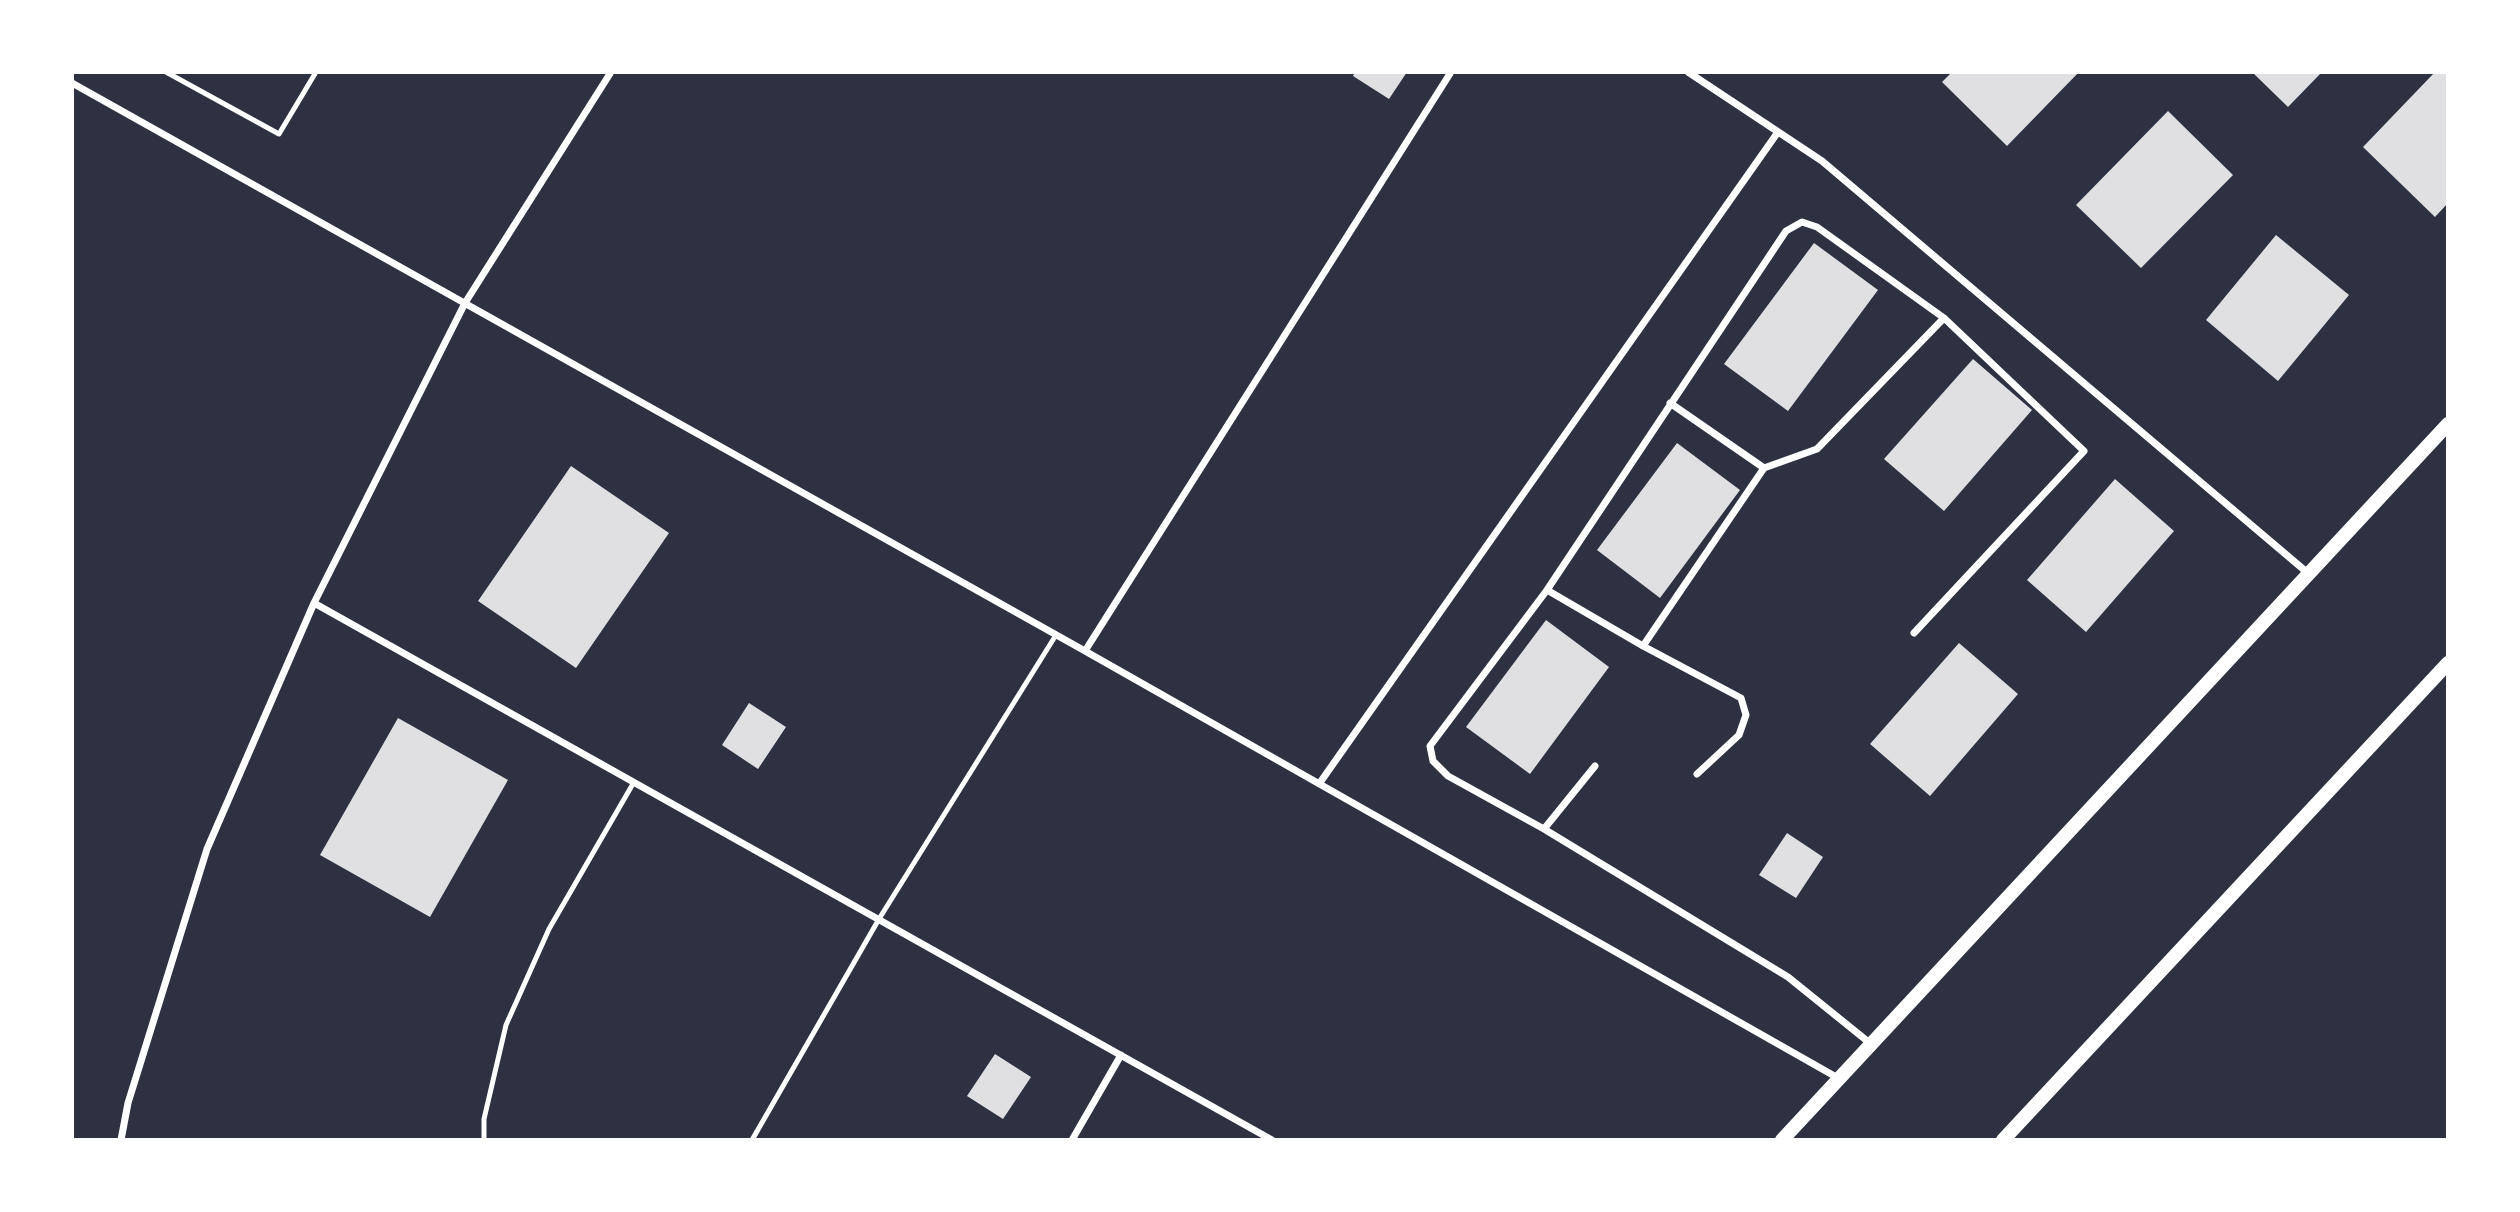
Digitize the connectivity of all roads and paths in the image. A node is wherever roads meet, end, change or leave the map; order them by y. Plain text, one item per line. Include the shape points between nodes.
1 (166, 72) edge
2 (316, 72) edge
3 (611, 72) edge
4 (1451, 72) edge
5 (1688, 72) edge
6 (72, 82) edge
7 (1778, 132) junction
8 (465, 303) junction
9 (1944, 318) junction
10 (1670, 403) junction
11 (2448, 424) edge
12 (1764, 468) junction
13 (2309, 574) junction
14 (1547, 590) junction
15 (314, 603) junction
16 (1914, 632) dead end
17 (1056, 635) junction
18 (1643, 646) junction
19 (1085, 651) junction
20 (2448, 664) edge
21 (1595, 766) dead end
22 (1697, 774) dead end
23 (634, 782) junction
24 (1319, 784) junction
25 (1544, 829) junction
26 (879, 919) junction
27 (1871, 1044) junction
28 (1121, 1055) junction
29 (1839, 1079) junction
30 (121, 1140) edge
31 (484, 1140) edge
32 (752, 1140) edge
33 (1072, 1140) edge
34 (1272, 1140) edge
35 (1782, 1140) edge
36 (2003, 1140) edge

1 - 2 lane via 279,134
3 - 8 street
4 - 19 street
5 - 7 street
6 - 8 street
7 - 13 street via 1822,161
7 - 24 street
8 - 15 street
8 - 17 street
9 - 10 street via 1817,227 1802,222 1786,231
9 - 12 street via 1817,449
9 - 16 street via 2084,451
10 - 12 street
10 - 14 street
11 - 13 main road
12 - 18 street
13 - 27 main road
14 - 18 street
14 - 25 street via 1430,746 1433,761 1448,776
15 - 23 street
15 - 30 street via 207,849 128,1103
17 - 19 street
17 - 26 lane
18 - 22 street via 1741,698 1746,715 1738,735
19 - 24 street
20 - 36 main road
21 - 25 street
23 - 26 street
23 - 31 lane via 549,929 506,1025 484,1119
24 - 29 street
25 - 27 street via 1788,977
26 - 28 street
26 - 32 lane
27 - 29 main road
28 - 33 street
28 - 34 street
29 - 35 main road

